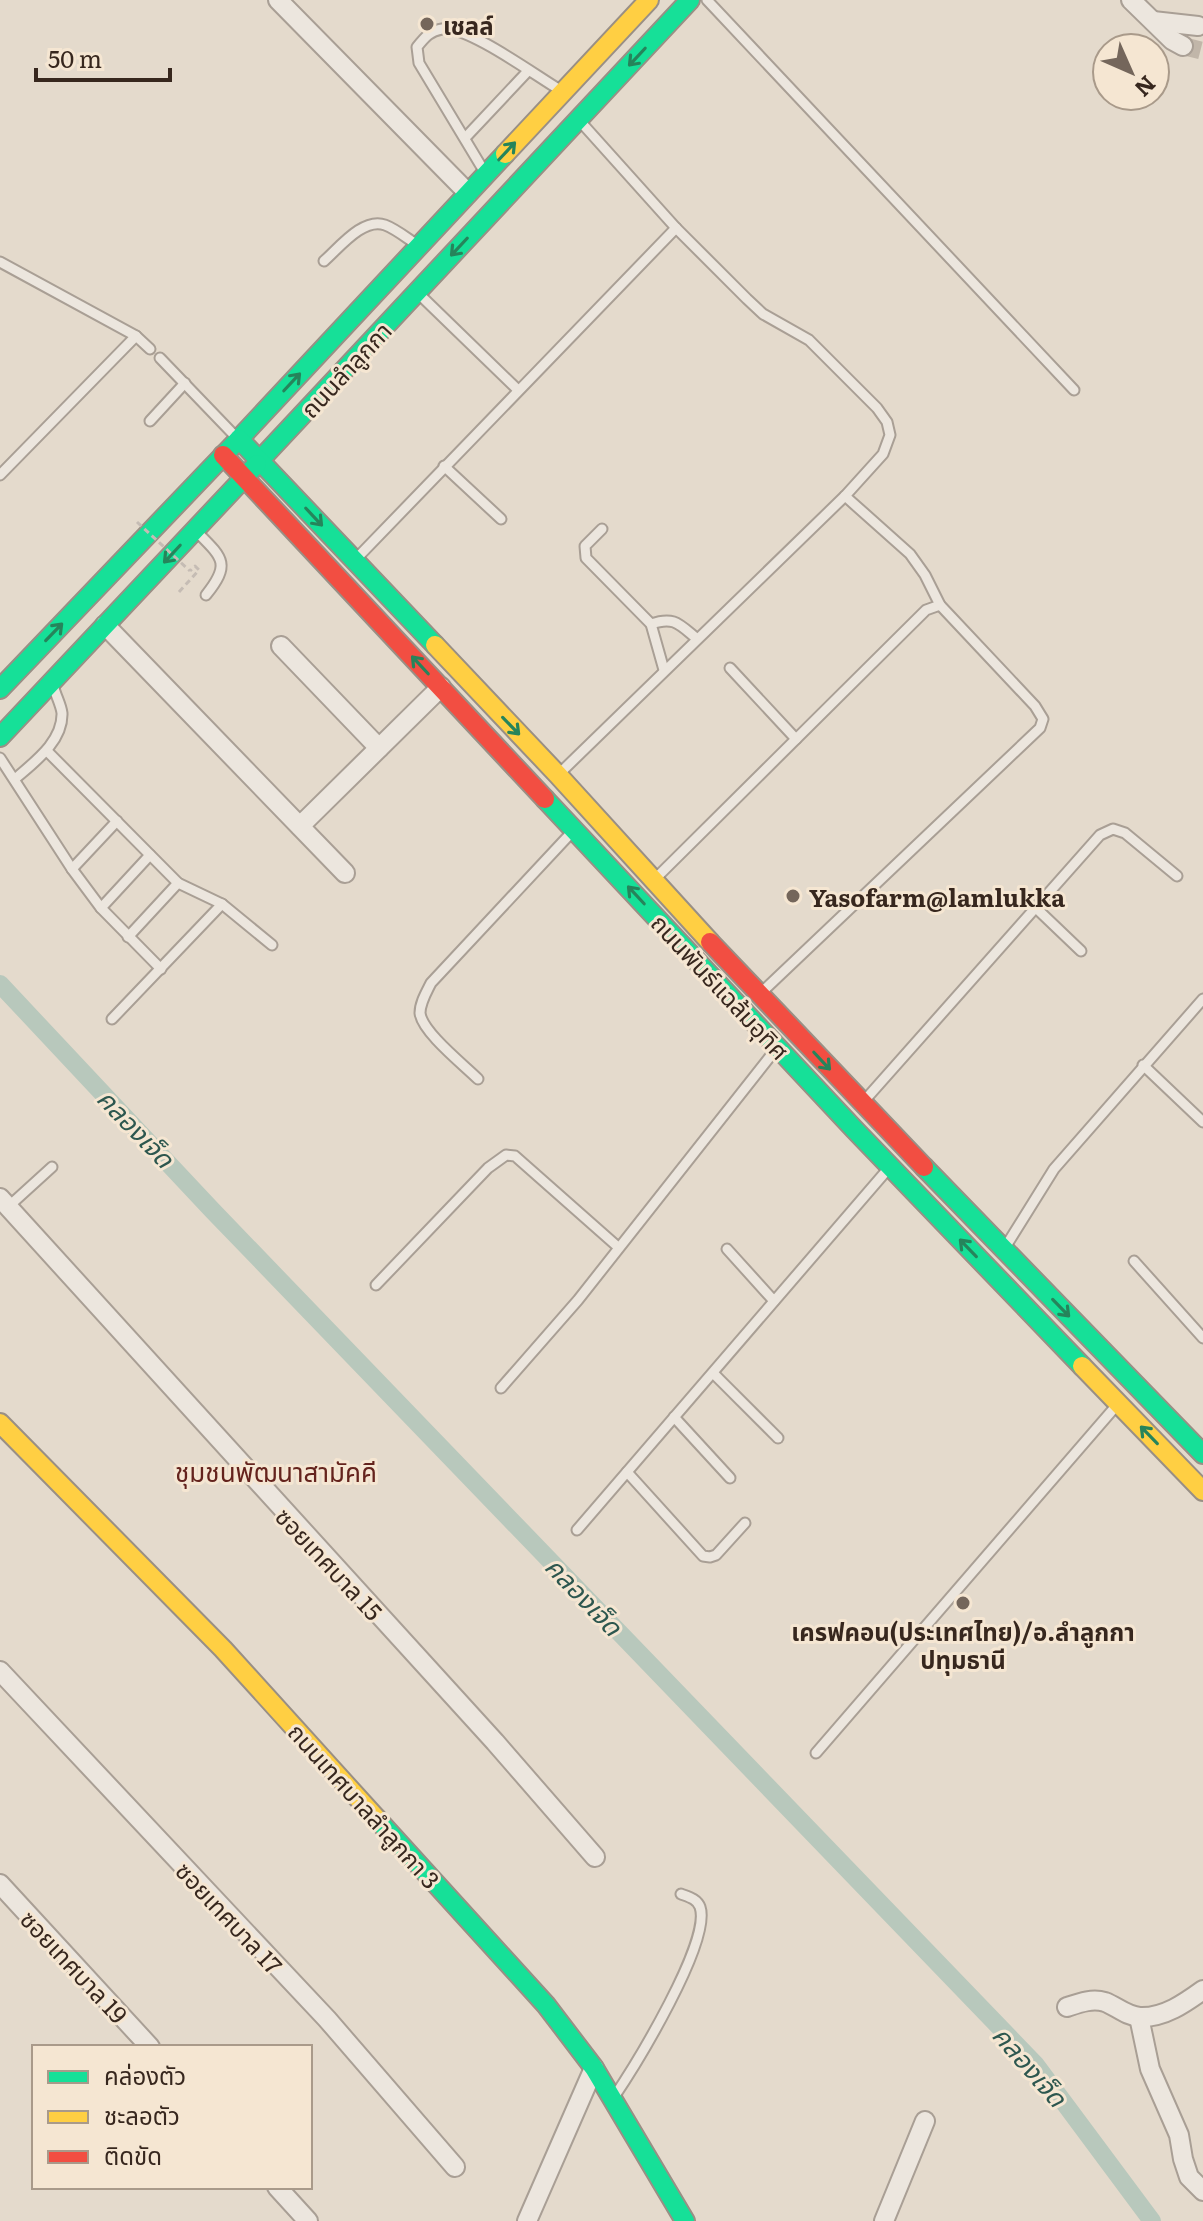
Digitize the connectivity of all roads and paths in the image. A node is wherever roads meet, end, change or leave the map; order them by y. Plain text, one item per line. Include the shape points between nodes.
1 (278, 0) edge
2 (649, 0) edge
3 (690, 0) edge
4 (707, 0) edge
5 (1131, 0) edge
6 (1153, 21) junction
7 (1198, 26) dead end
8 (1183, 46) tunnel mouth
9 (528, 71) junction
10 (563, 92) junction
11 (578, 119) junction
12 (465, 138) junction
13 (486, 174) junction
14 (468, 193) junction
15 (676, 228) junction
16 (419, 246) junction
17 (324, 261) dead end
18 (0, 262) edge
19 (416, 292) junction
20 (136, 336) junction
21 (150, 349) dead end
22 (160, 358) dead end
23 (185, 383) junction
24 (518, 390) junction
25 (1074, 390) dead end
26 (150, 421) dead end
27 (239, 439) junction
28 (223, 455) junction
29 (260, 460) junction
30 (444, 466) junction
31 (0, 475) edge
32 (244, 477) junction
33 (845, 496) junction
34 (501, 519) dead end
35 (137, 522) dead end
36 (602, 529) dead end
37 (195, 530) junction
38 (354, 560) junction
39 (179, 592) dead end
40 (206, 595) dead end
41 (940, 605) junction
42 (651, 624) junction
43 (105, 625) junction
44 (696, 638) junction
45 (281, 646) dead end
46 (730, 668) dead end
47 (664, 670) junction
48 (52, 681) junction
49 (441, 687) junction
50 (0, 689) edge
51 (0, 737) edge
52 (796, 739) junction
53 (379, 748) junction
54 (47, 751) junction
55 (0, 758) edge
56 (558, 775) junction
57 (15, 779) junction
58 (117, 821) junction
59 (300, 826) junction
60 (574, 829) junction
61 (150, 855) junction
62 (72, 869) junction
63 (345, 873) dead end
64 (1177, 876) dead end
65 (652, 881) junction
66 (178, 883) junction
67 (222, 904) junction
68 (101, 908) junction
69 (1036, 908) junction
70 (128, 937) junction
71 (272, 945) dead end
72 (1081, 951) dead end
73 (161, 969) junction
74 (759, 995) junction
75 (1203, 999) edge
76 (112, 1019) dead end
77 (778, 1046) junction
78 (1143, 1065) junction
79 (478, 1079) dead end
80 (862, 1103) junction
81 (1203, 1122) edge
82 (890, 1166) junction
83 (52, 1167) dead end
84 (4, 1203) edge
85 (618, 1247) junction
86 (727, 1249) dead end
87 (1004, 1249) junction
88 (1134, 1261) dead end
89 (376, 1285) dead end
90 (774, 1301) junction
91 (1203, 1338) edge
92 (713, 1373) junction
93 (501, 1388) dead end
94 (1118, 1403) junction
95 (674, 1417) junction
96 (0, 1423) edge
97 (778, 1438) dead end
98 (1201, 1447) edge
99 (627, 1472) junction
100 (730, 1478) dead end
101 (1203, 1491) edge
102 (745, 1523) dead end
103 (577, 1530) dead end
104 (0, 1671) edge
105 (816, 1753) dead end
106 (595, 1857) dead end
107 (0, 1884) edge
108 (681, 1894) dead end
109 (1203, 1990) edge
110 (1067, 2007) dead end
111 (1139, 2017) junction
112 (148, 2045) edge
113 (594, 2068) junction
114 (613, 2099) junction
115 (925, 2121) dead end
116 (455, 2167) dead end
117 (279, 2189) edge
118 (1203, 2191) edge
119 (308, 2221) edge
120 (527, 2221) edge
121 (685, 2221) edge
122 (884, 2221) edge

1 - 14 street
2 - 10 main road, ถนนลำลูกกา
3 -> 11 main road, ถนนลำลูกกา
4 - 25 lane
5 - 6 street
6 - 7 street
6 - 8 street
9 - 10 lane
9 - 12 lane
9 - 12 lane via 468,34 445,28 428,33 417,47 419,63
13 -> 10 main road, ถนนลำลูกกา
11 - 15 lane
11 -> 19 main road, ถนนลำลูกกา
12 - 13 lane
13 - 14 main road, ถนนลำลูกกา
14 - 16 main road, ถนนลำลูกกา
15 - 24 lane
15 - 33 lane via 763,314 809,340 887,422 890,435 883,454
16 - 17 lane via 376,223
27 -> 16 main road, ถนนลำลูกกา
18 - 20 lane
19 - 24 lane
19 - 29 main road, ถนนลำลูกกา
20 - 21 lane
20 - 31 lane
22 - 23 lane
23 - 26 lane
23 - 27 lane
24 - 30 lane
27 - 28 main road, ถนนลำลูกกา
27 - 29 main road, ถนนพันธ์แฉล้มอุทิศ
28 - 32 main road, ถนนพันธ์แฉล้มอุทิศ
50 -> 28 main road, ถนนลำลูกกา
29 - 32 main road, ถนนลำลูกกา
29 -> 38 main road, ถนนพันธ์แฉล้มอุทิศ
30 - 34 lane
30 - 38 lane
32 - 37 main road, ถนนลำลูกกา
49 -> 32 main road, ถนนพันธ์แฉล้มอุทิศ
33 - 41 lane via 910,554
33 - 44 lane
35 - 39 path, bridge via 190,571 195,566 199,570
36 - 42 lane via 585,546 586,558
37 - 40 lane via 220,554 223,565
37 -> 43 main road, ถนนลำลูกกา
38 -> 56 main road, ถนนพันธ์แฉล้มอุทิศ
41 - 52 lane via 926,610
41 - 74 lane via 1035,706 1043,719 1040,728
42 - 44 lane via 675,622
42 - 47 lane
43 - 48 main road, ถนนลำลูกกา
43 - 59 street
44 - 47 lane
45 - 53 street
46 - 52 lane
47 - 56 lane
48 - 51 main road, ถนนลำลูกกา
48 - 54 lane via 62,713
49 - 53 street
49 - 60 main road, ถนนพันธ์แฉล้มอุทิศ
52 - 65 lane
53 - 59 street
54 - 57 lane
54 - 58 lane
55 - 57 lane
56 - 65 main road, ถนนพันธ์แฉล้มอุทิศ
57 - 62 lane
58 - 61 lane
58 - 62 lane
59 - 63 street
77 -> 60 main road, ถนนพันธ์แฉล้มอุทิศ
60 - 79 lane via 431,983 422,1002 420,1016 430,1032
61 - 66 lane
61 - 68 lane
62 - 68 lane
64 - 69 lane via 1113,829 1100,835
65 - 74 main road, ถนนพันธ์แฉล้มอุทิศ
66 - 67 lane
66 - 70 lane
67 - 71 lane
67 - 73 lane
68 - 70 lane
69 - 72 lane
69 - 80 lane
70 - 73 lane
73 - 76 lane
74 -> 80 main road, ถนนพันธ์แฉล้มอุทิศ
75 - 78 lane
77 - 82 main road, ถนนพันธ์แฉล้มอุทิศ
77 - 85 lane
78 - 81 lane
78 - 87 lane via 1054,1169
80 - 87 main road, ถนนพันธ์แฉล้มอุทิศ
82 - 90 lane
94 -> 82 main road, ถนนพันธ์แฉล้มอุทิศ
83 - 84 lane
84 - 106 street, ซอยเทศบาล 15
85 - 89 lane via 515,1156 506,1155
85 - 93 lane
86 - 90 lane
87 -> 98 main road, ถนนพันธ์แฉล้มอุทิศ
88 - 91 lane
90 - 92 lane
92 - 95 lane
92 - 97 lane
101 -> 94 main road, ถนนพันธ์แฉล้มอุทิศ
94 - 105 lane
95 - 99 lane
95 - 100 lane
96 - 113 main road, ถนนเทศบาลลำลูกกา 3 via 223,1649 546,2005
99 - 102 lane via 703,1556 716,1555
99 - 103 lane
104 - 116 street, ซอยเทศบาล 17 via 327,2019
107 - 112 street, ซอยเทศบาล 19
108 - 114 lane via 700,1905 697,1942 637,2064
109 - 111 street via 1181,2006
110 - 111 street via 1103,2001
111 - 118 street via 1150,2069 1179,2135 1189,2177
113 - 114 main road, ถนนเทศบาลลำลูกกา 3
113 - 120 street
114 - 121 main road, ถนนเทศบาลลำลูกกา 3
115 - 122 street
117 - 119 street

